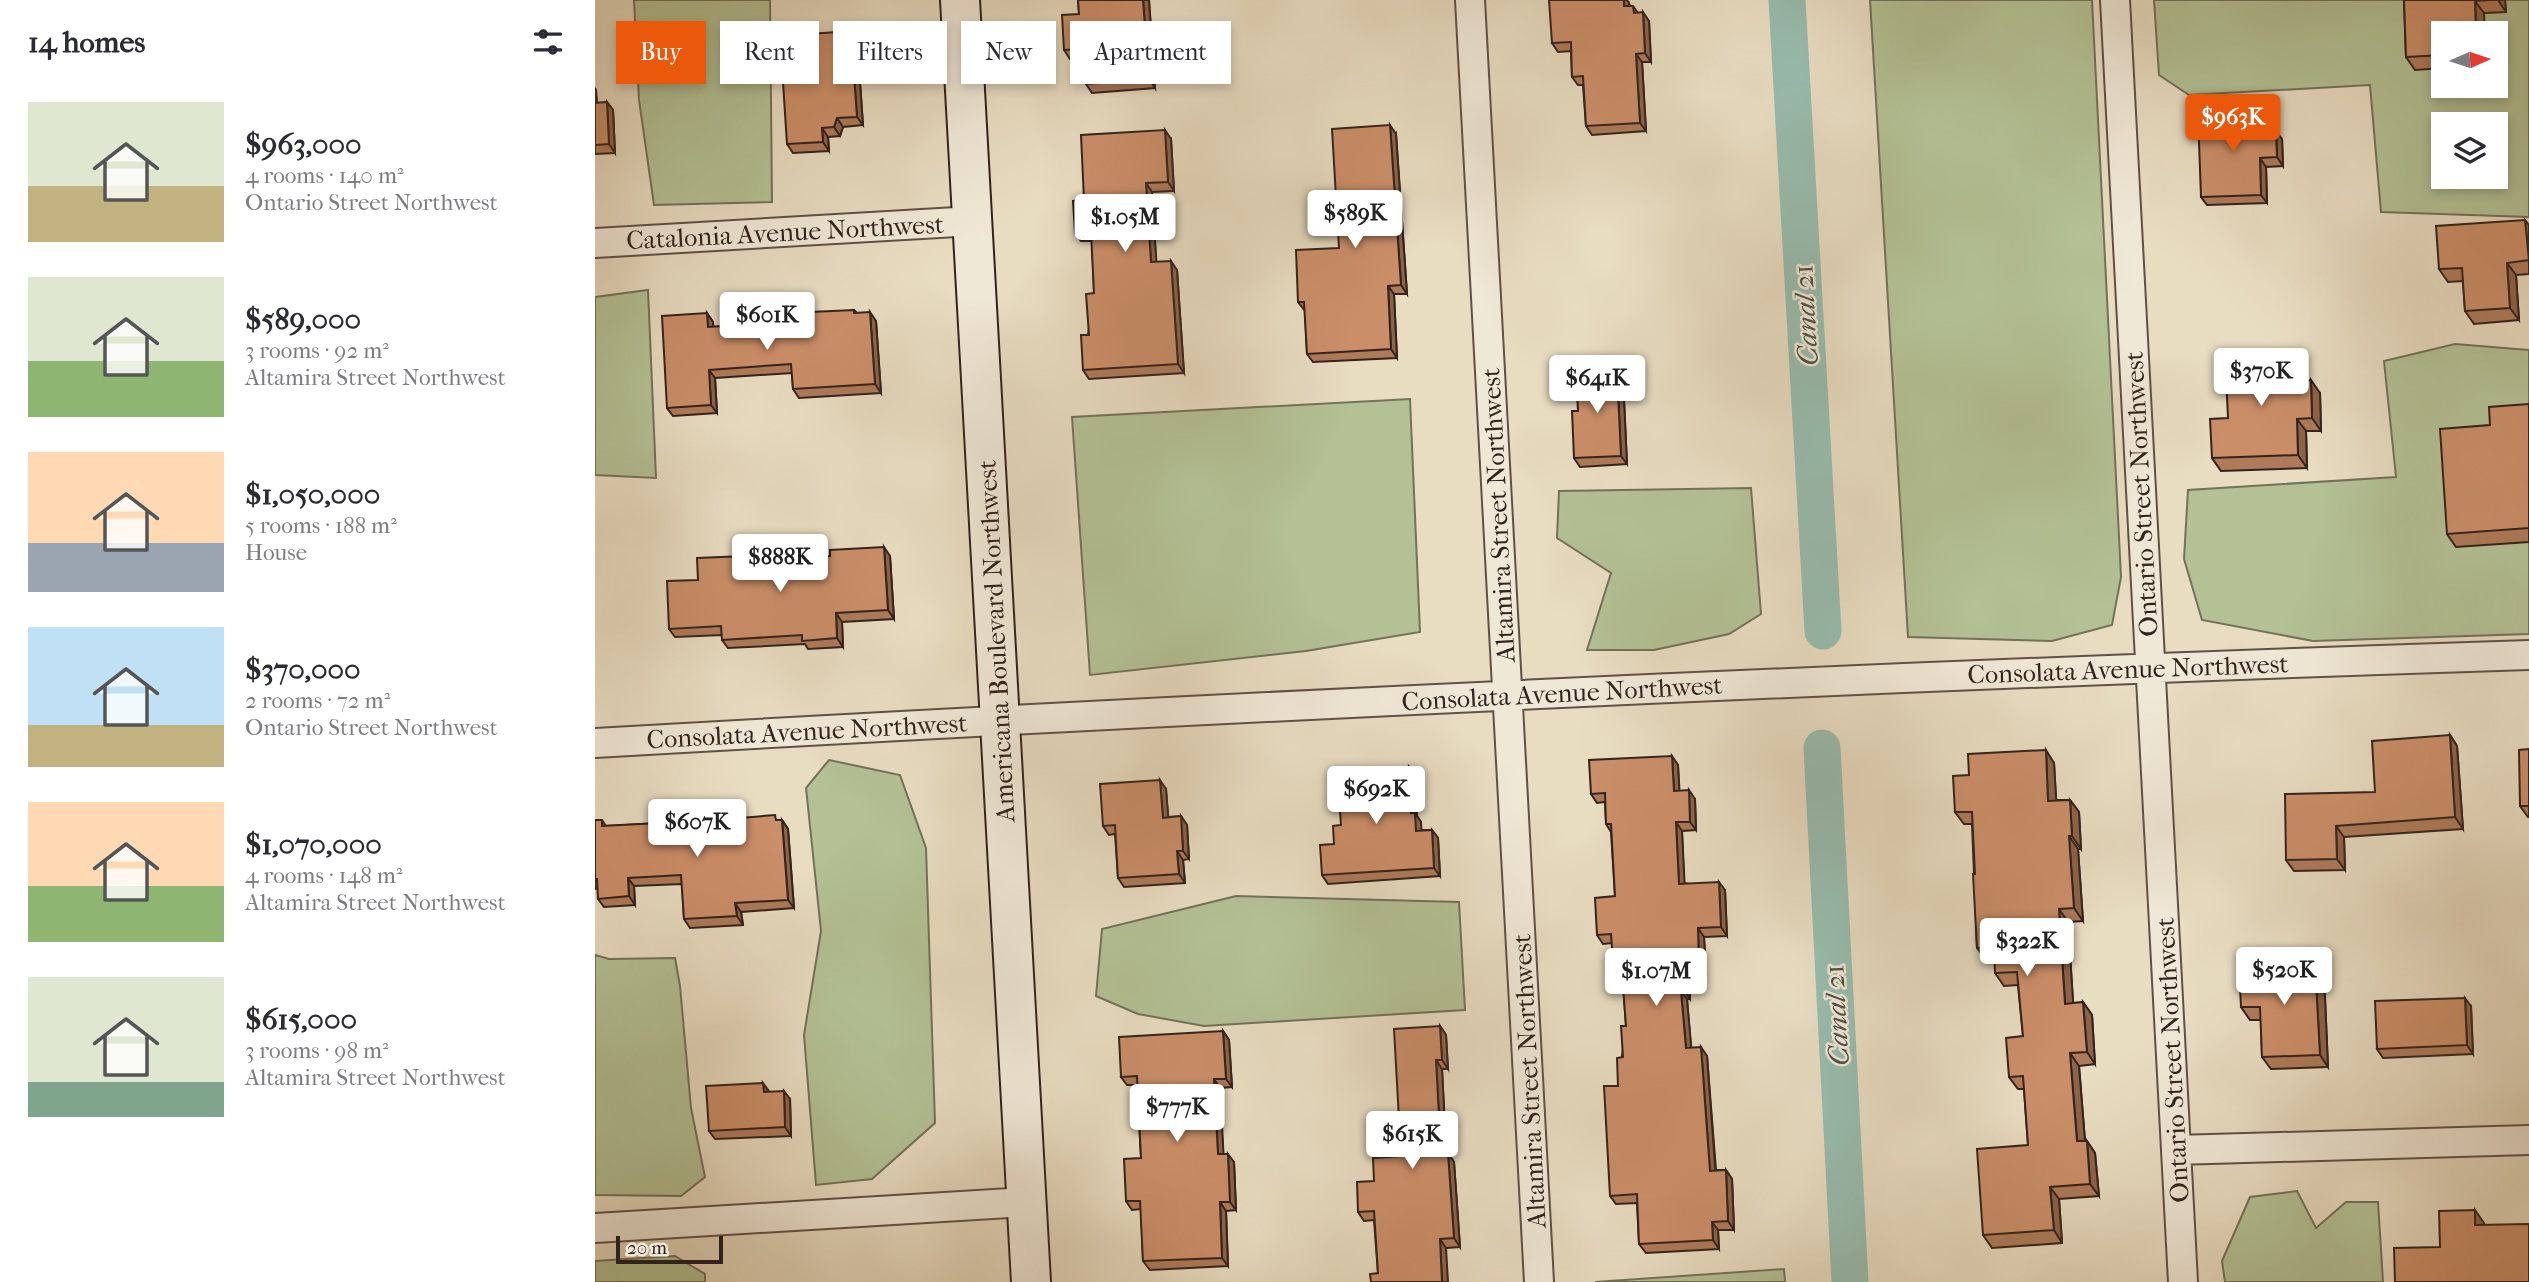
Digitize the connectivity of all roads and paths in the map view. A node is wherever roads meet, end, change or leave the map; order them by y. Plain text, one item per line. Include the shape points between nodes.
1 (960, 0) edge
2 (1471, 0) edge
3 (2115, 0) edge
4 (974, 221) junction
5 (595, 243) edge
6 (2529, 655) edge
7 (2151, 667) junction
8 (1507, 695) junction
9 (1000, 720) junction
10 (595, 743) edge
11 (2529, 1140) edge
12 (2176, 1150) junction
13 (1027, 1202) junction
14 (595, 1228) edge
15 (1031, 1282) edge
16 (1539, 1282) edge
17 (2183, 1282) edge

1 - 4 street, Americana Boulevard Northwest
2 - 8 street, Altamira Street Northwest
3 - 7 street, Ontario Street Northwest
4 - 5 street, Catalonia Avenue Northwest
4 - 9 street, Americana Boulevard Northwest
6 - 7 street, Consolata Avenue Northwest
7 - 8 street, Consolata Avenue Northwest
7 - 12 street, Ontario Street Northwest
8 - 9 street, Consolata Avenue Northwest
8 - 16 street, Altamira Street Northwest
9 - 10 street, Consolata Avenue Northwest
9 - 13 street, Americana Boulevard Northwest
11 - 12 street
12 - 17 street, Ontario Street Northwest
13 - 14 street
13 - 15 street, Americana Boulevard Northwest

